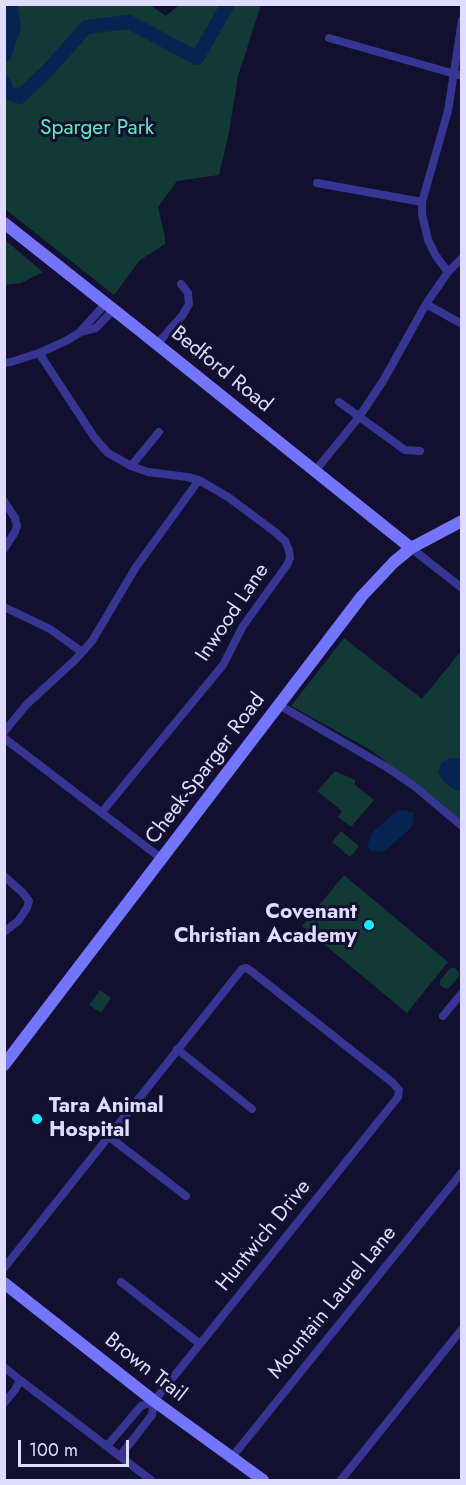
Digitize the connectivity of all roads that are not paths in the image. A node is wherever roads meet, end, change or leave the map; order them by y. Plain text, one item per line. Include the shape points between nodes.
1 (462, 20) edge
2 (329, 38) dead end
3 (457, 75) edge
4 (317, 183) dead end
5 (422, 202) junction
6 (4, 223) edge
7 (462, 258) edge
8 (448, 272) junction
9 (181, 284) dead end
10 (426, 304) junction
11 (110, 306) junction
12 (462, 324) edge
13 (157, 344) junction
14 (39, 353) junction
15 (4, 363) edge
16 (339, 402) dead end
17 (359, 417) junction
18 (159, 432) dead end
19 (420, 451) dead end
20 (132, 466) junction
21 (315, 471) junction
22 (199, 480) junction
23 (4, 501) edge
24 (462, 521) edge
25 (411, 548) junction
26 (4, 549) edge
27 (462, 588) edge
28 (4, 607) edge
29 (82, 652) junction
30 (279, 705) junction
31 (4, 732) edge
32 (4, 738) edge
33 (102, 812) junction
34 (462, 826) edge
35 (162, 859) junction
36 (4, 876) edge
37 (4, 932) edge
38 (462, 993) edge
39 (443, 1016) dead end
40 (177, 1049) junction
41 (4, 1065) edge
42 (252, 1109) dead end
43 (108, 1136) junction
44 (462, 1172) edge
45 (186, 1196) dead end
46 (4, 1268) edge
47 (121, 1282) dead end
48 (4, 1283) edge
49 (462, 1329) edge
50 (200, 1344) junction
51 (4, 1367) edge
52 (20, 1380) junction
53 (154, 1401) junction
54 (4, 1403) edge
55 (107, 1446) junction
56 (120, 1456) junction
57 (232, 1457) junction
58 (151, 1480) edge
59 (263, 1480) edge
60 (342, 1480) edge

1 - 3 street
2 - 3 street
3 - 5 street
4 - 5 street
5 - 8 street via 428,240
6 - 11 street, Bedford Road
7 - 8 street
8 - 10 street
9 - 13 street via 188,293 189,304
10 - 12 street
10 - 17 street
11 - 13 street, Bedford Road
11 - 14 street via 80,333
13 - 21 street, Bedford Road
14 - 15 street
14 - 20 street, Inwood Lane via 101,446
16 - 17 street
17 - 19 street via 405,450
17 - 21 street
18 - 20 street
20 - 22 street, Inwood Lane
21 - 25 street, Bedford Road
22 - 29 street via 136,567
22 - 33 street, Inwood Lane via 285,541 290,558 243,626 223,665
23 - 26 street via 17,526
24 - 25 street, Cheek-Sparger Road
25 - 27 street
25 - 30 street, Cheek-Sparger Road via 362,596
28 - 29 street via 50,629
29 - 31 street via 26,705
30 - 34 street via 388,768
30 - 35 street, Cheek-Sparger Road
32 - 33 street
33 - 35 street
35 - 41 street, Cheek-Sparger Road
36 - 37 street via 29,901 18,921
38 - 39 street
40 - 42 street
40 - 43 street
40 - 50 street, Huntwich Drive via 246,968 399,1090 391,1106
43 - 45 street
43 - 46 street
44 - 57 street, Mountain Laurel Lane
47 - 50 street
48 - 53 street, Brown Trail
49 - 60 street
50 - 53 street, Huntwich Drive
51 - 52 street
52 - 54 street
52 - 55 street
53 - 55 street via 141,1406
53 - 56 street via 152,1415
53 - 57 street, Brown Trail
55 - 56 street
56 - 58 street
57 - 59 street, Brown Trail

